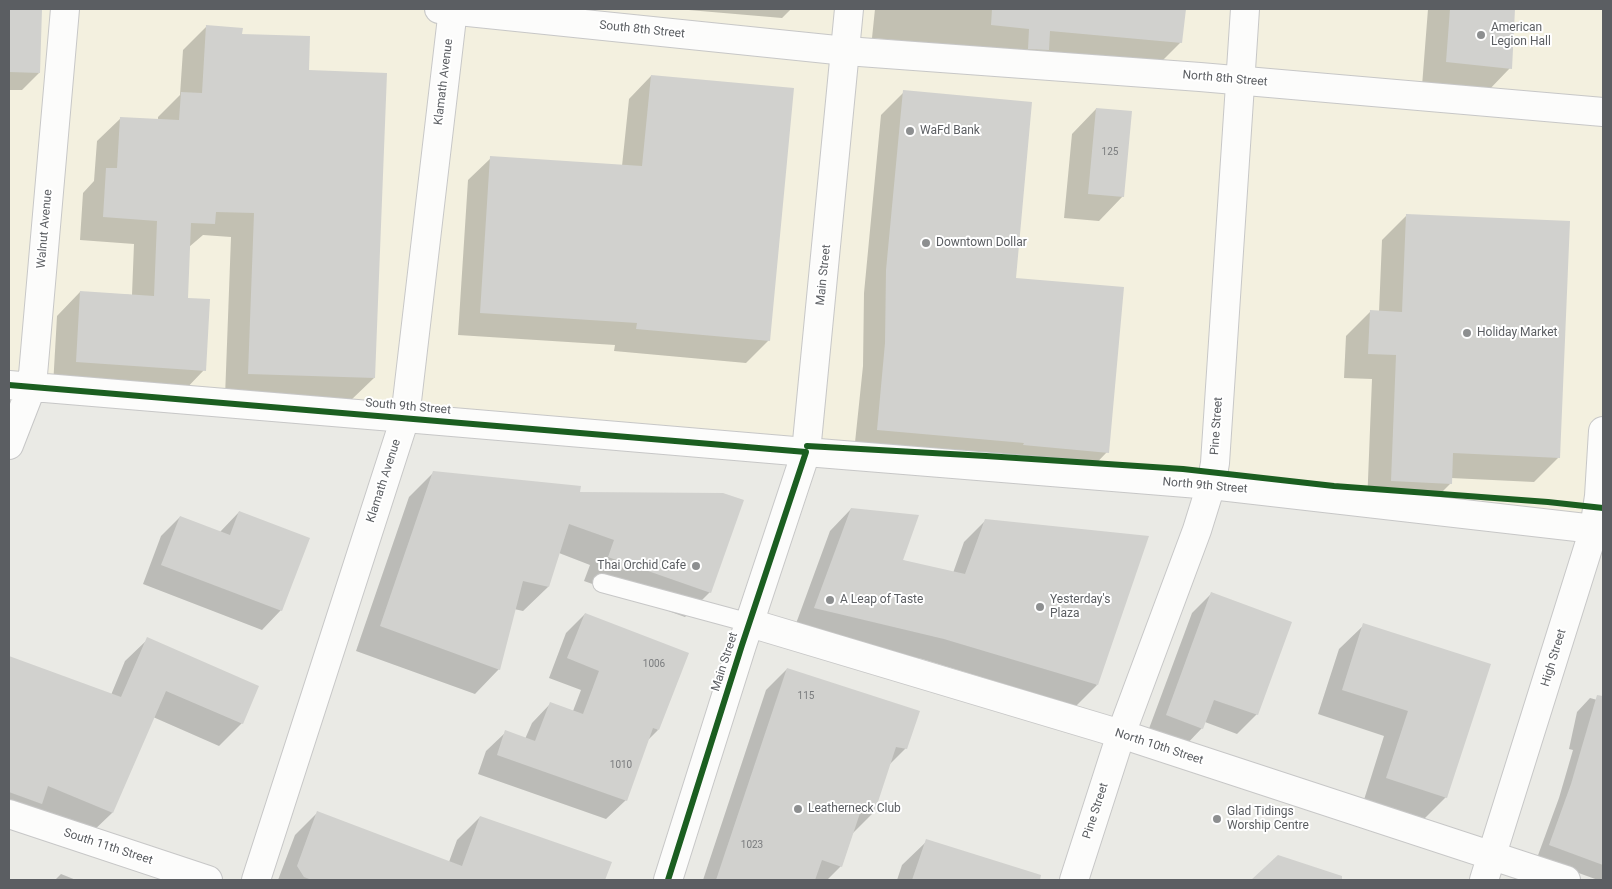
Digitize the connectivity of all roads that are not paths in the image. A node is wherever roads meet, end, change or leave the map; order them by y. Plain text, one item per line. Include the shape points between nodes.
1 (65, 9) edge
2 (448, 9) edge
3 (849, 9) edge
4 (1245, 9) edge
5 (846, 51) junction
6 (1240, 80) junction
7 (1603, 112) edge
8 (20, 386) edge
9 (405, 418) junction
10 (1603, 431) edge
11 (9, 445) edge
12 (806, 452) junction
13 (1211, 485) junction
14 (1599, 529) edge
15 (602, 583) dead end
16 (750, 623) junction
17 (1121, 734) junction
18 (9, 814) edge
19 (1488, 868) edge
20 (208, 880) edge
21 (256, 880) edge
22 (668, 880) edge
23 (1074, 880) edge
24 (1566, 880) edge

1 - 8 street, Walnut Avenue
2 - 5 street, South 8th Street
2 - 9 street, Klamath Avenue
3 - 5 street, Main Street
4 - 6 street, Pine Street
5 - 6 street, North 8th Street
5 - 12 street, Main Street
6 - 7 street, North 8th Street
6 - 13 street, Pine Street
8 - 9 street, South 9th Street
8 - 11 street, Walnut Avenue
9 - 12 street, South 9th Street
9 - 21 street, Klamath Avenue
10 - 14 street, High Street
12 - 13 street, North 9th Street
12 - 16 street, Main Street
13 - 14 street, North 9th Street
13 - 17 street, Pine Street
14 - 19 street, High Street
15 - 16 lane
16 - 17 street, North 10th Street
16 - 22 street, Main Street
17 - 19 street, North 10th Street
17 - 23 street, Pine Street
18 - 20 street, South 11th Street
19 - 24 street, North 10th Street

